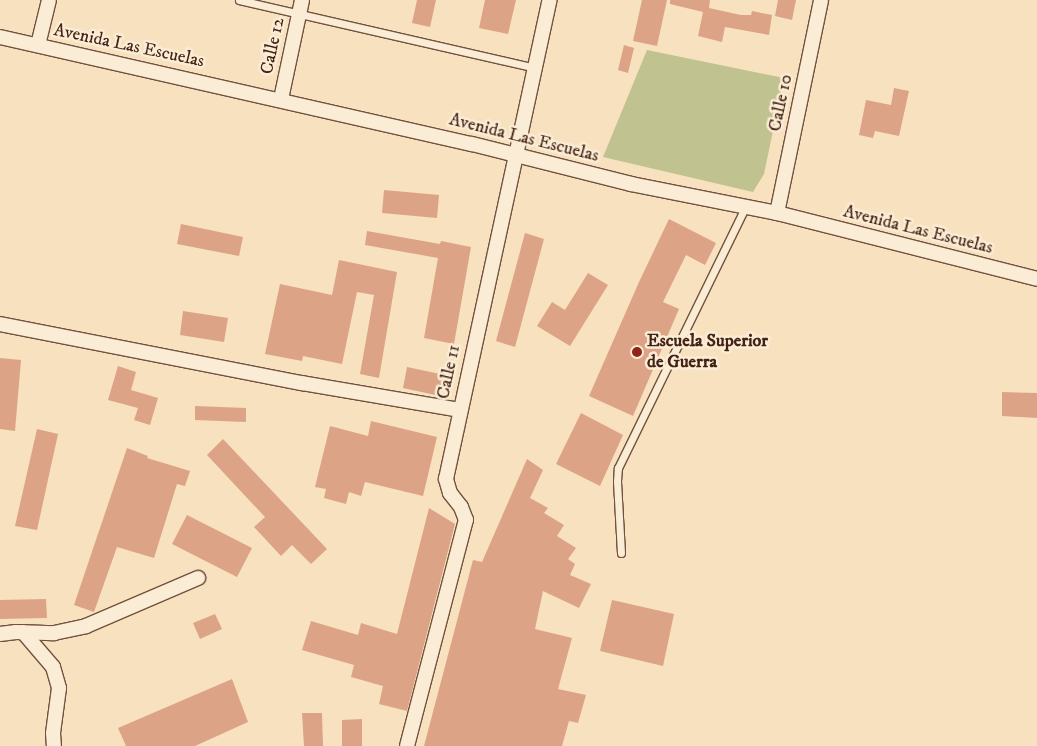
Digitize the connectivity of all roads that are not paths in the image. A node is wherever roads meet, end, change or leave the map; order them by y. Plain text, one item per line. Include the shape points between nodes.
1 (49, 0) edge
2 (239, 0) edge
3 (302, 0) edge
4 (550, 0) edge
5 (821, 0) edge
6 (299, 15) junction
7 (0, 37) edge
8 (38, 46) junction
9 (535, 68) junction
10 (280, 99) junction
11 (515, 155) junction
12 (745, 208) junction
13 (777, 213) junction
14 (1037, 279) edge
15 (0, 324) edge
16 (460, 410) junction
17 (621, 553) dead end
18 (198, 578) dead end
19 (23, 632) junction
20 (0, 634) edge
21 (54, 746) edge
22 (407, 746) edge

1 - 8 street
2 - 6 lane
3 - 6 street, Calle 12
4 - 9 street, Calle 11
5 - 13 street, Calle 10
6 - 9 lane
6 - 10 street, Calle 12
7 - 8 street, Avenida Las Escuelas
8 - 10 street, Avenida Las Escuelas
9 - 11 street, Calle 11
10 - 11 street, Avenida Las Escuelas
11 - 12 street, Avenida Las Escuelas
11 - 16 street, Calle 11
12 - 13 street, Avenida Las Escuelas
12 - 17 lane via 618,468
13 - 14 street, Avenida Las Escuelas
15 - 16 street
16 - 22 street, Calle 11 via 446,479 450,493 462,506 466,520
18 - 19 street via 86,626 54,633
19 - 20 street
19 - 21 street via 53,667 57,681

